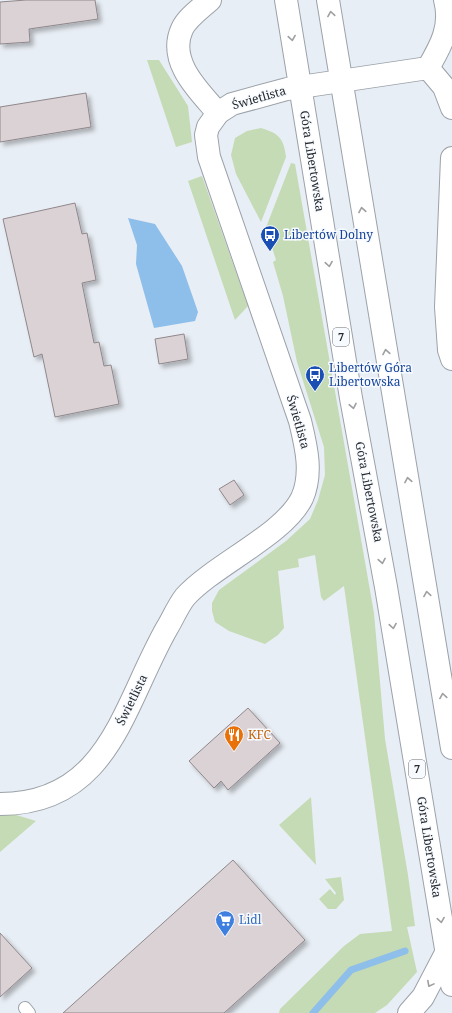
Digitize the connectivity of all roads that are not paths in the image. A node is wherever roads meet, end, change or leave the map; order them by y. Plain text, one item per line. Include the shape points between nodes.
1 (210, 0) edge
2 (286, 0) edge
3 (328, 0) edge
4 (445, 0) edge
5 (428, 68) junction
6 (342, 80) junction
7 (300, 87) junction
8 (452, 108) edge
9 (218, 113) junction
10 (452, 158) edge
11 (452, 359) edge
12 (452, 748) edge
13 (0, 804) edge
14 (446, 951) junction
15 (452, 985) edge
16 (409, 1013) edge

1 - 9 main road via 182,29 179,55 191,81
2 -> 7 main road, Góra Libertowska / 7
6 -> 3 main road
4 - 5 main road via 449,19 447,32
5 - 6 main road
5 - 8 main road via 444,87
6 - 7 main road, Świetlista
12 -> 6 main road
7 - 9 main road, Świetlista via 240,101
7 -> 14 main road, Góra Libertowska / 7
9 - 13 main road, Świetlista via 206,135 209,157 300,421 307,452 306,488 283,522 208,576 184,599 162,637 112,739 83,777 47,796 28,802
10 - 11 main road via 446,307
14 - 15 main road, Góra Libertowska / 7
14 -> 16 main road via 423,997

